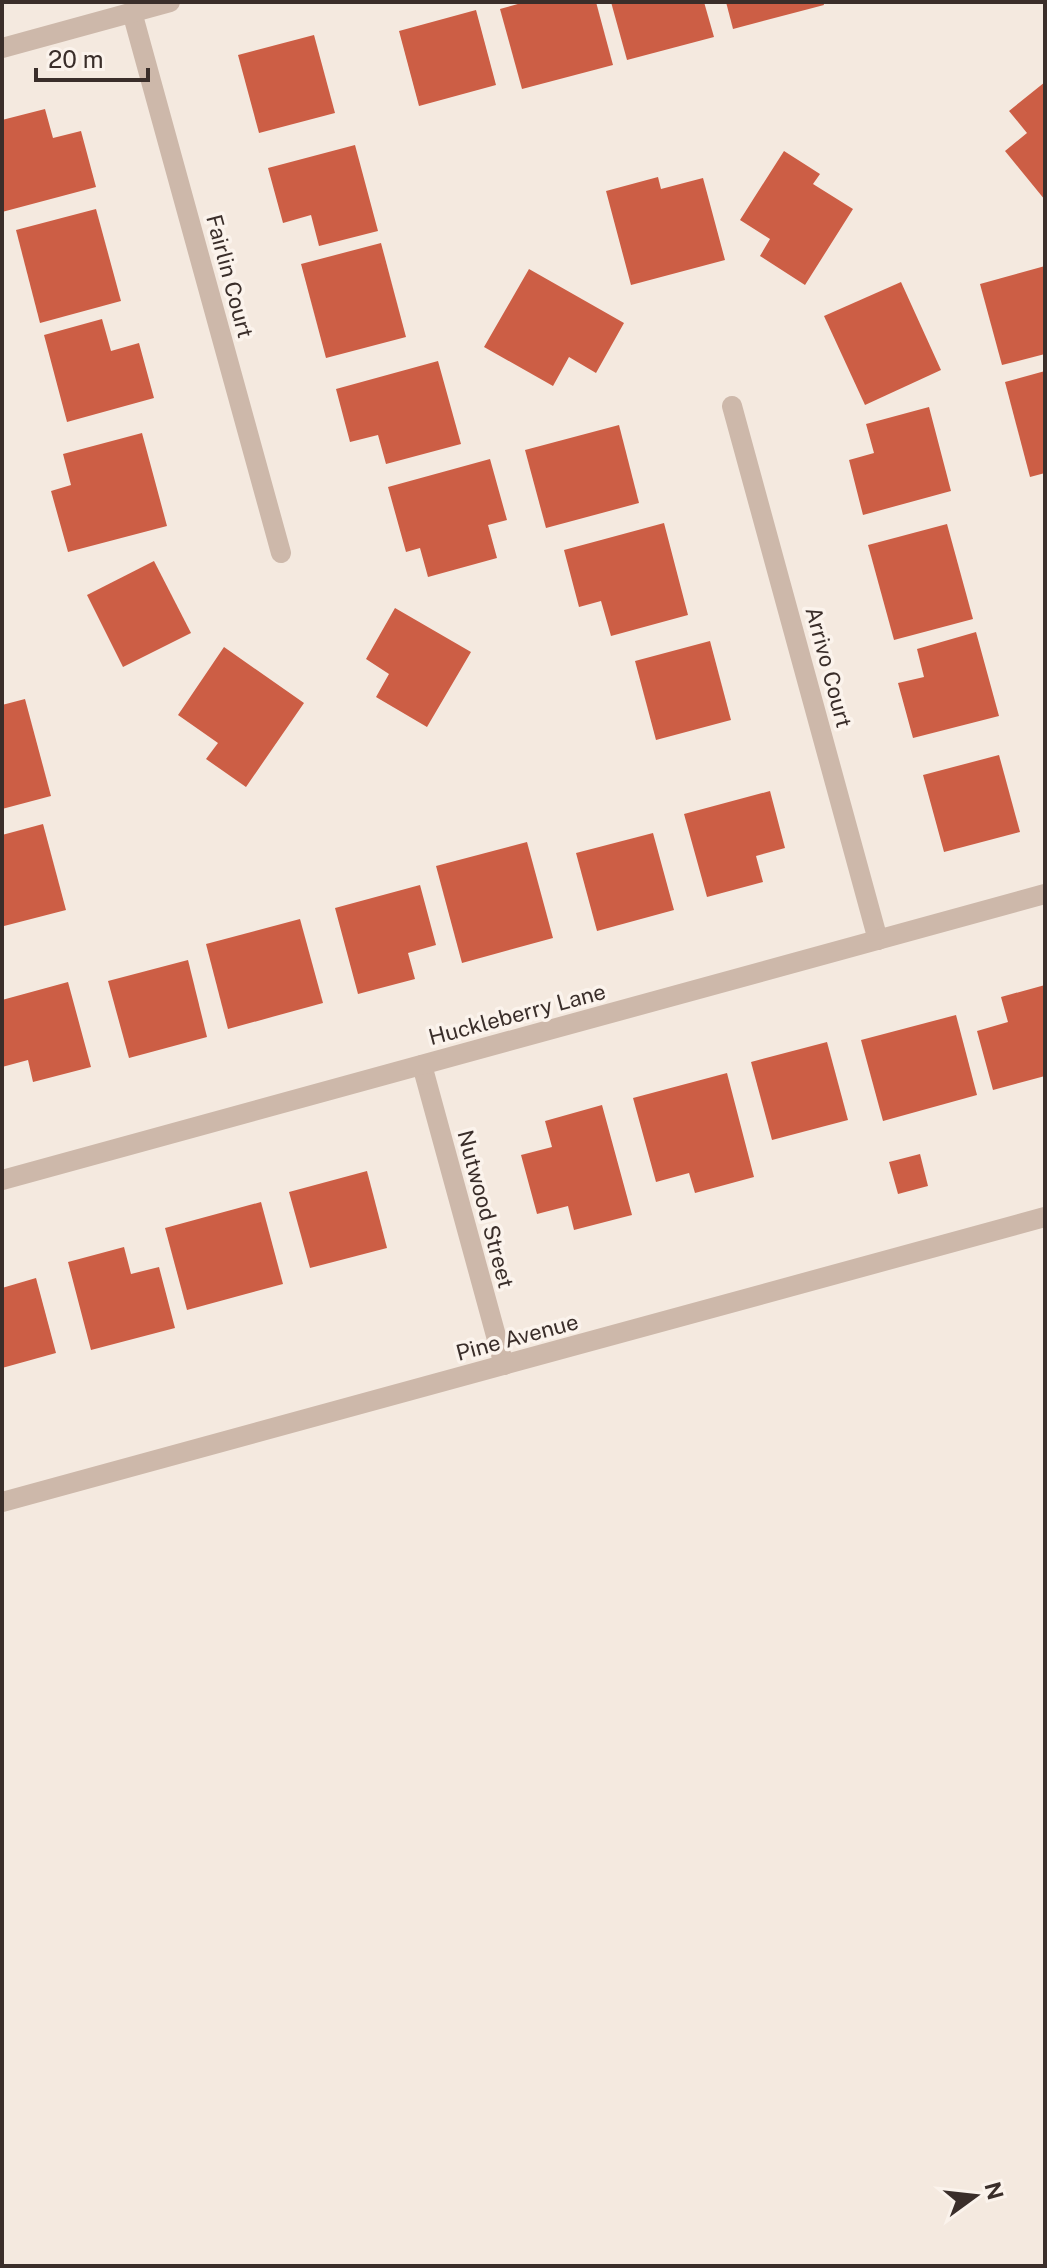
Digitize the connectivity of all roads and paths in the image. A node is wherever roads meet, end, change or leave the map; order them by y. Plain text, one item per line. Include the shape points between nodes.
1 (170, 2) edge
2 (132, 12) junction
3 (2, 48) edge
4 (732, 406) dead end
5 (281, 553) dead end
6 (1045, 894) edge
7 (878, 940) junction
8 (422, 1065) junction
9 (2, 1180) edge
10 (1045, 1217) edge
11 (504, 1365) junction
12 (2, 1502) edge

1 - 2 street
2 - 3 street
2 - 5 street, Fairlin Court
4 - 7 street, Arrivo Court
6 - 7 street, Huckleberry Lane
7 - 8 street, Huckleberry Lane
8 - 9 street, Huckleberry Lane
8 - 11 street, Nutwood Street
10 - 11 street, Pine Avenue
11 - 12 street, Pine Avenue

